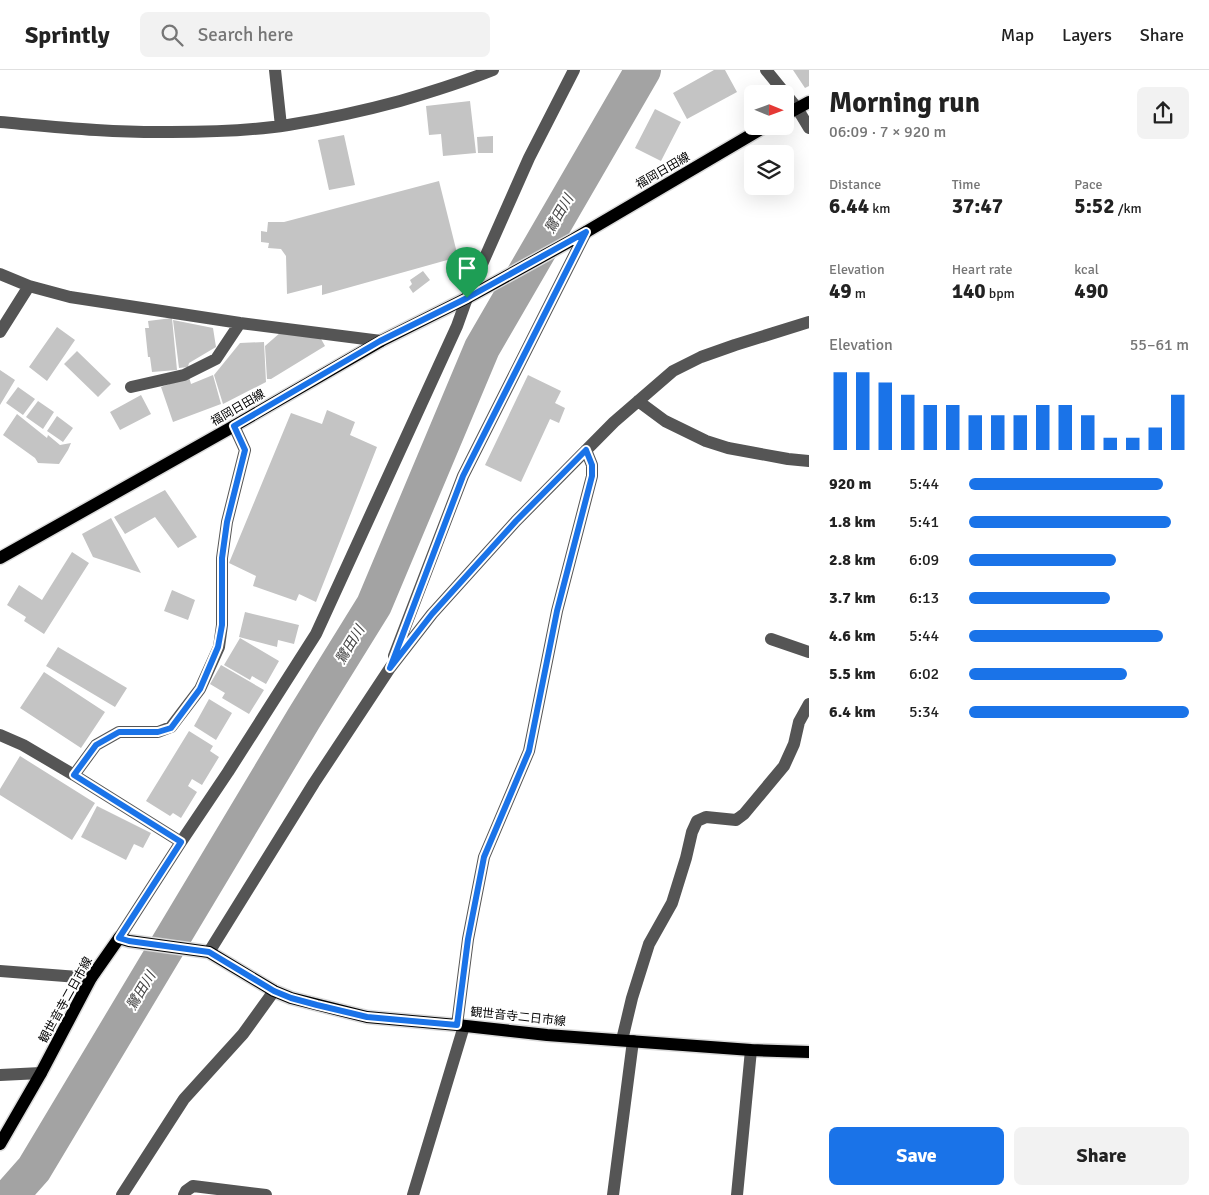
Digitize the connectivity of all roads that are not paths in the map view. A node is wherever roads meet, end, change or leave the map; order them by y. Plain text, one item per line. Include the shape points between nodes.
1 (275, 70) edge
2 (494, 70) edge
3 (574, 70) edge
4 (766, 70) edge
5 (809, 102) edge
6 (797, 108) junction
7 (794, 110) edge
8 (0, 122) edge
9 (281, 126) junction
10 (809, 128) edge
11 (751, 135) edge
12 (586, 232) junction
13 (0, 274) edge
14 (29, 286) junction
15 (467, 298) junction
16 (809, 322) edge
17 (240, 323) junction
18 (0, 332) edge
19 (380, 341) junction
20 (131, 387) dead end
21 (638, 401) junction
22 (234, 426) junction
23 (586, 450) junction
24 (809, 461) edge
25 (0, 558) edge
26 (772, 639) dead end
27 (809, 652) edge
28 (390, 668) junction
29 (809, 704) edge
30 (0, 735) edge
31 (74, 775) junction
32 (181, 842) junction
33 (124, 939) junction
34 (209, 952) junction
35 (0, 971) edge
36 (91, 978) junction
37 (274, 991) junction
38 (460, 1025) junction
39 (628, 1041) junction
40 (751, 1050) junction
41 (809, 1052) edge
42 (41, 1073) junction
43 (0, 1074) edge
44 (0, 1144) edge
45 (122, 1195) edge
46 (184, 1195) edge
47 (266, 1195) edge
48 (413, 1195) edge
49 (612, 1195) edge
50 (737, 1195) edge

1 - 9 street
2 - 9 street via 433,92 359,112
3 - 15 street via 529,158
4 - 6 street
5 - 6 main road
6 - 7 main road
6 - 10 street
8 - 9 street via 90,130 169,132
11 - 12 main road, 福岡日田線
12 - 15 main road, 福岡日田線
12 - 28 street via 463,476
13 - 14 street
14 - 17 street via 70,297
14 - 18 street
15 - 19 main road, 福岡日田線
15 - 32 street via 316,634
16 - 21 street via 701,357 673,371
17 - 19 street
17 - 20 street via 216,359 184,375
19 - 22 main road, 福岡日田線
21 - 23 street
21 - 24 street via 665,421 706,441 728,448
22 - 25 main road, 福岡日田線
22 - 31 street via 245,450 227,522 222,558 222,625 218,647 200,689 171,728 158,732 119,732 96,745
23 - 28 street via 432,614
23 - 38 street via 592,476 557,611 529,751 484,857 468,939
26 - 27 street
28 - 34 street
29 - 39 street via 799,722 784,766 744,814 736,820 706,817 697,821 672,903 649,944 632,998
30 - 31 street
31 - 32 street
32 - 33 street
33 - 34 main road, 観世音寺二日市線
33 - 36 main road, 観世音寺二日市線
34 - 37 main road, 観世音寺二日市線
35 - 36 street
36 - 42 main road, 観世音寺二日市線
37 - 38 main road, 観世音寺二日市線 via 367,1017
37 - 45 street via 243,1034 184,1099
38 - 39 main road, 観世音寺二日市線
38 - 48 street
39 - 40 main road, 観世音寺二日市線
39 - 49 street
40 - 41 main road, 観世音寺二日市線
40 - 50 street
42 - 43 street
42 - 44 main road, 観世音寺二日市線
46 - 47 street via 193,1186

